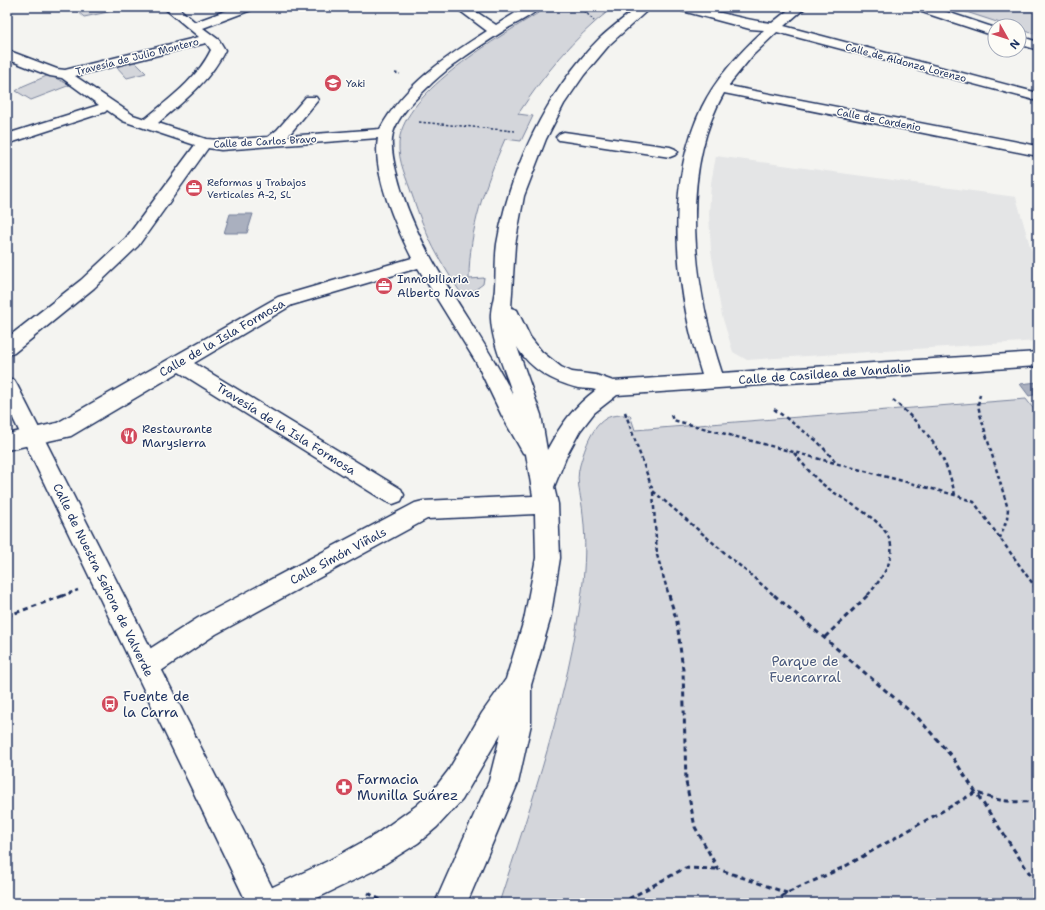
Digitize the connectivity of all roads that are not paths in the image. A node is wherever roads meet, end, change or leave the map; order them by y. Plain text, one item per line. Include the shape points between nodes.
1 (169, 7) edge
2 (247, 7) edge
3 (461, 7) edge
4 (534, 7) edge
5 (645, 7) edge
6 (683, 7) edge
7 (718, 7) edge
8 (800, 7) edge
9 (920, 7) edge
10 (192, 27) junction
11 (774, 27) junction
12 (987, 29) edge
13 (496, 31) junction
14 (207, 39) junction
15 (1027, 43) edge
16 (1038, 46) edge
17 (7, 54) edge
18 (67, 74) junction
19 (720, 88) junction
20 (1038, 97) edge
21 (311, 100) dead end
22 (100, 109) dead end
23 (148, 124) junction
24 (385, 133) junction
25 (564, 137) dead end
26 (7, 139) edge
27 (272, 141) junction
28 (204, 143) junction
29 (1038, 151) edge
30 (670, 152) dead end
31 (422, 261) junction
32 (504, 296) junction
33 (7, 348) edge
34 (1038, 360) edge
35 (178, 362) junction
36 (714, 382) junction
37 (7, 385) edge
38 (612, 388) junction
39 (32, 436) junction
40 (7, 442) edge
41 (537, 456) junction
42 (545, 495) junction
43 (393, 496) dead end
44 (146, 666) junction
45 (518, 684) junction
46 (264, 903) edge
47 (273, 903) edge
48 (451, 903) edge

1 - 10 street
2 - 10 street
3 - 13 street
4 - 13 street
5 - 32 street via 605,41 579,72 557,104 538,139 516,196 506,245
6 - 11 street, Calle de Aldonza Lorenzo via 750,25
7 - 11 street, Calle de Aldonza Lorenzo via 759,19
8 - 11 street
9 - 12 street
10 - 14 street
11 - 19 street
11 - 20 street, Calle de Aldonza Lorenzo
13 - 24 street via 454,58 409,97
14 - 18 street, Travesía de Julio Montero
14 - 23 street via 217,46 217,55 186,92
15 - 16 street
17 - 18 street via 55,73
18 - 23 street, Calle de Carlos Bravo via 110,107 128,118
19 - 29 street, Calle de Cardenio
19 - 36 street via 709,108 694,155 688,189 686,235 690,282 706,358
21 - 27 street
22 - 26 street
23 - 28 street, Calle de Carlos Bravo
24 - 27 street, Calle de Carlos Bravo
24 - 31 street via 385,158 389,182
25 - 30 street
27 - 28 street, Calle de Carlos Bravo via 221,145
28 - 33 street via 132,242 56,311
31 - 35 street, Calle de la Isla Formosa via 285,300
31 - 41 street via 486,362 519,429
32 - 38 street, Calle de Casildea de Vandalia via 524,346 540,363 563,376
32 - 41 street via 500,319 530,415
34 - 36 street, Calle de Casildea de Vandalia
35 - 39 street, Calle de la Isla Formosa via 64,430
35 - 43 street, Travesía de la Isla Formosa
36 - 38 street, Calle de Casildea de Vandalia
37 - 39 street, Calle de Nuestra Señora de Valverde
38 - 42 street via 589,406 569,429 555,456
39 - 40 street, Calle de la Isla Formosa
39 - 44 street, Calle de Nuestra Señora de Valverde
41 - 42 street
42 - 44 street, Calle Simón Viñals via 424,510 207,626
42 - 45 street via 548,558 537,620
44 - 46 street, Calle de Nuestra Señora de Valverde
45 - 47 street via 493,721 468,767 443,800 411,829 352,864
45 - 48 street via 517,724 503,783

